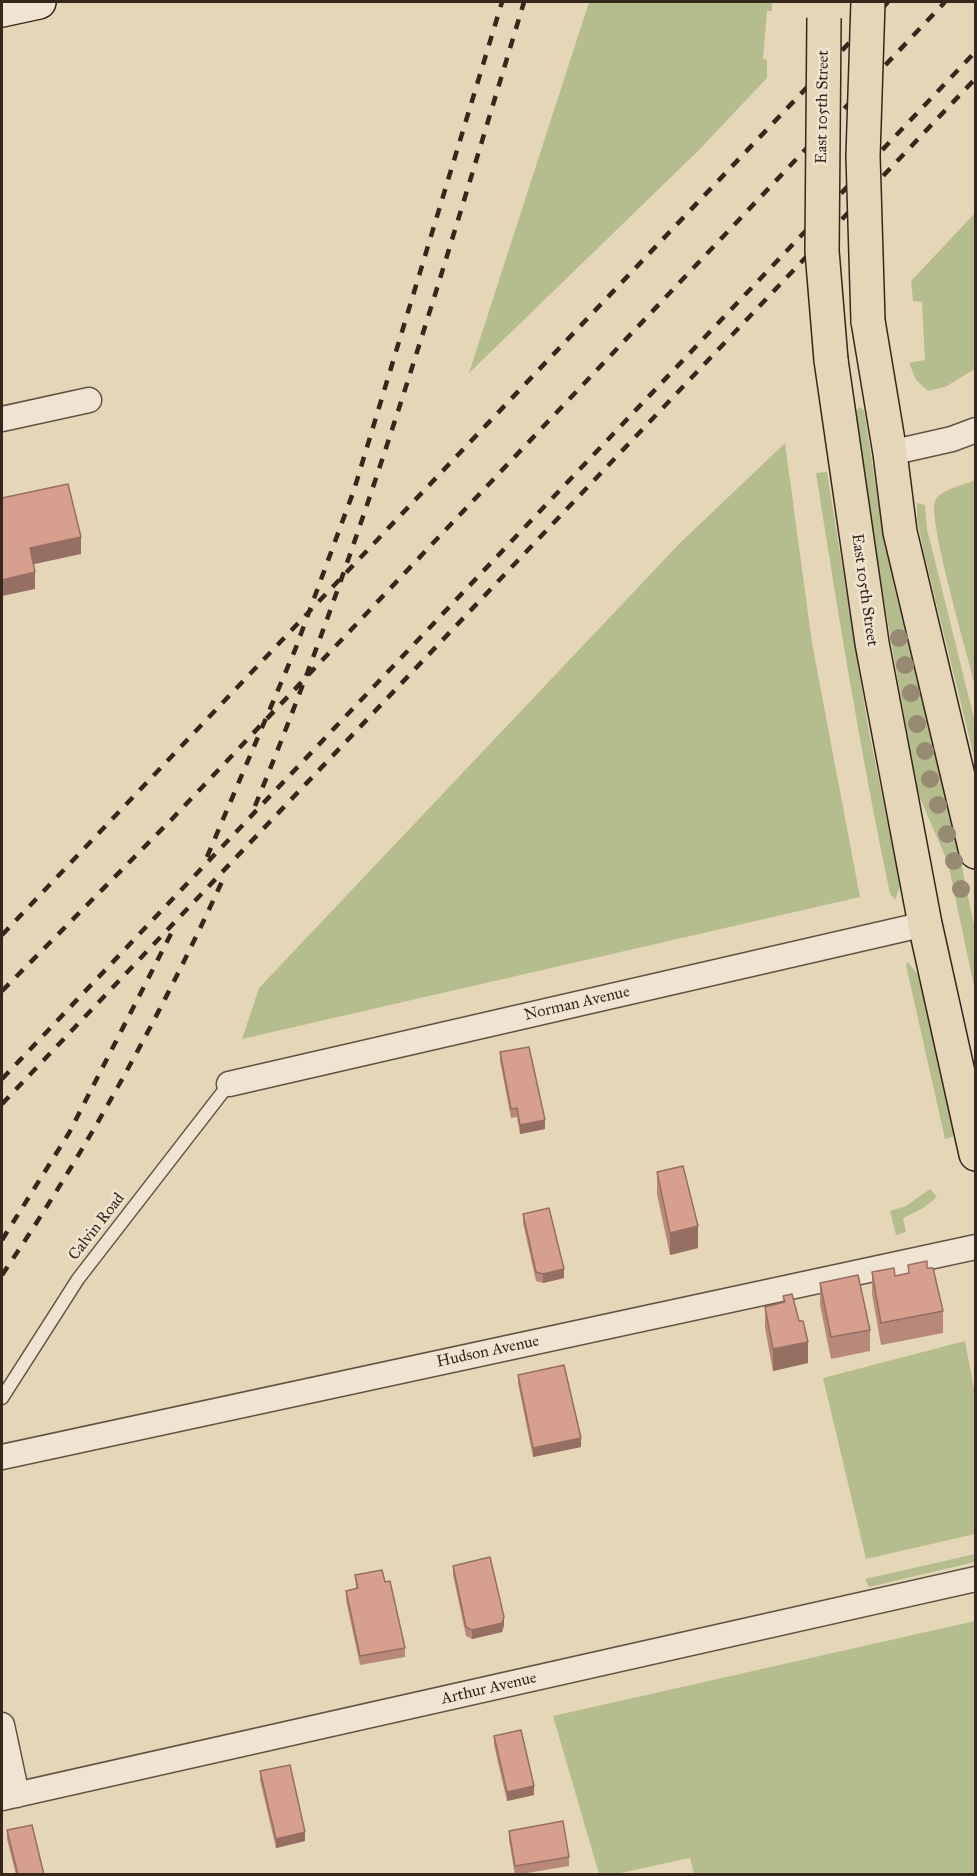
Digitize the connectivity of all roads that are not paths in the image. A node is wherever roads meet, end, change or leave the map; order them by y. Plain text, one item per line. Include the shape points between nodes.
1 (39, 2) edge
2 (868, 2) edge
3 (2, 10) edge
4 (824, 10) edge
5 (89, 400) dead end
6 (2, 419) edge
7 (975, 430) edge
8 (890, 453) junction
9 (975, 852) edge
10 (925, 924) junction
11 (229, 1084) joint
12 (975, 1154) edge
13 (975, 1247) edge
14 (2, 1398) edge
15 (2, 1457) edge
16 (975, 1579) edge
17 (2, 1725) edge
18 (9, 1797) edge

1 - 3 street
2 - 8 main road, bridge via 863,156 868,321
4 - 10 main road, East 105th Street, bridge via 822,251 831,360 872,643
5 - 6 street
7 - 8 street
8 - 9 main road via 914,599
10 - 11 street, Norman Avenue
10 - 12 main road, East 105th Street
11 - 14 lane, Calvin Road via 78,1279
13 - 15 street, Hudson Avenue
16 - 18 street, Arthur Avenue
17 - 18 street

